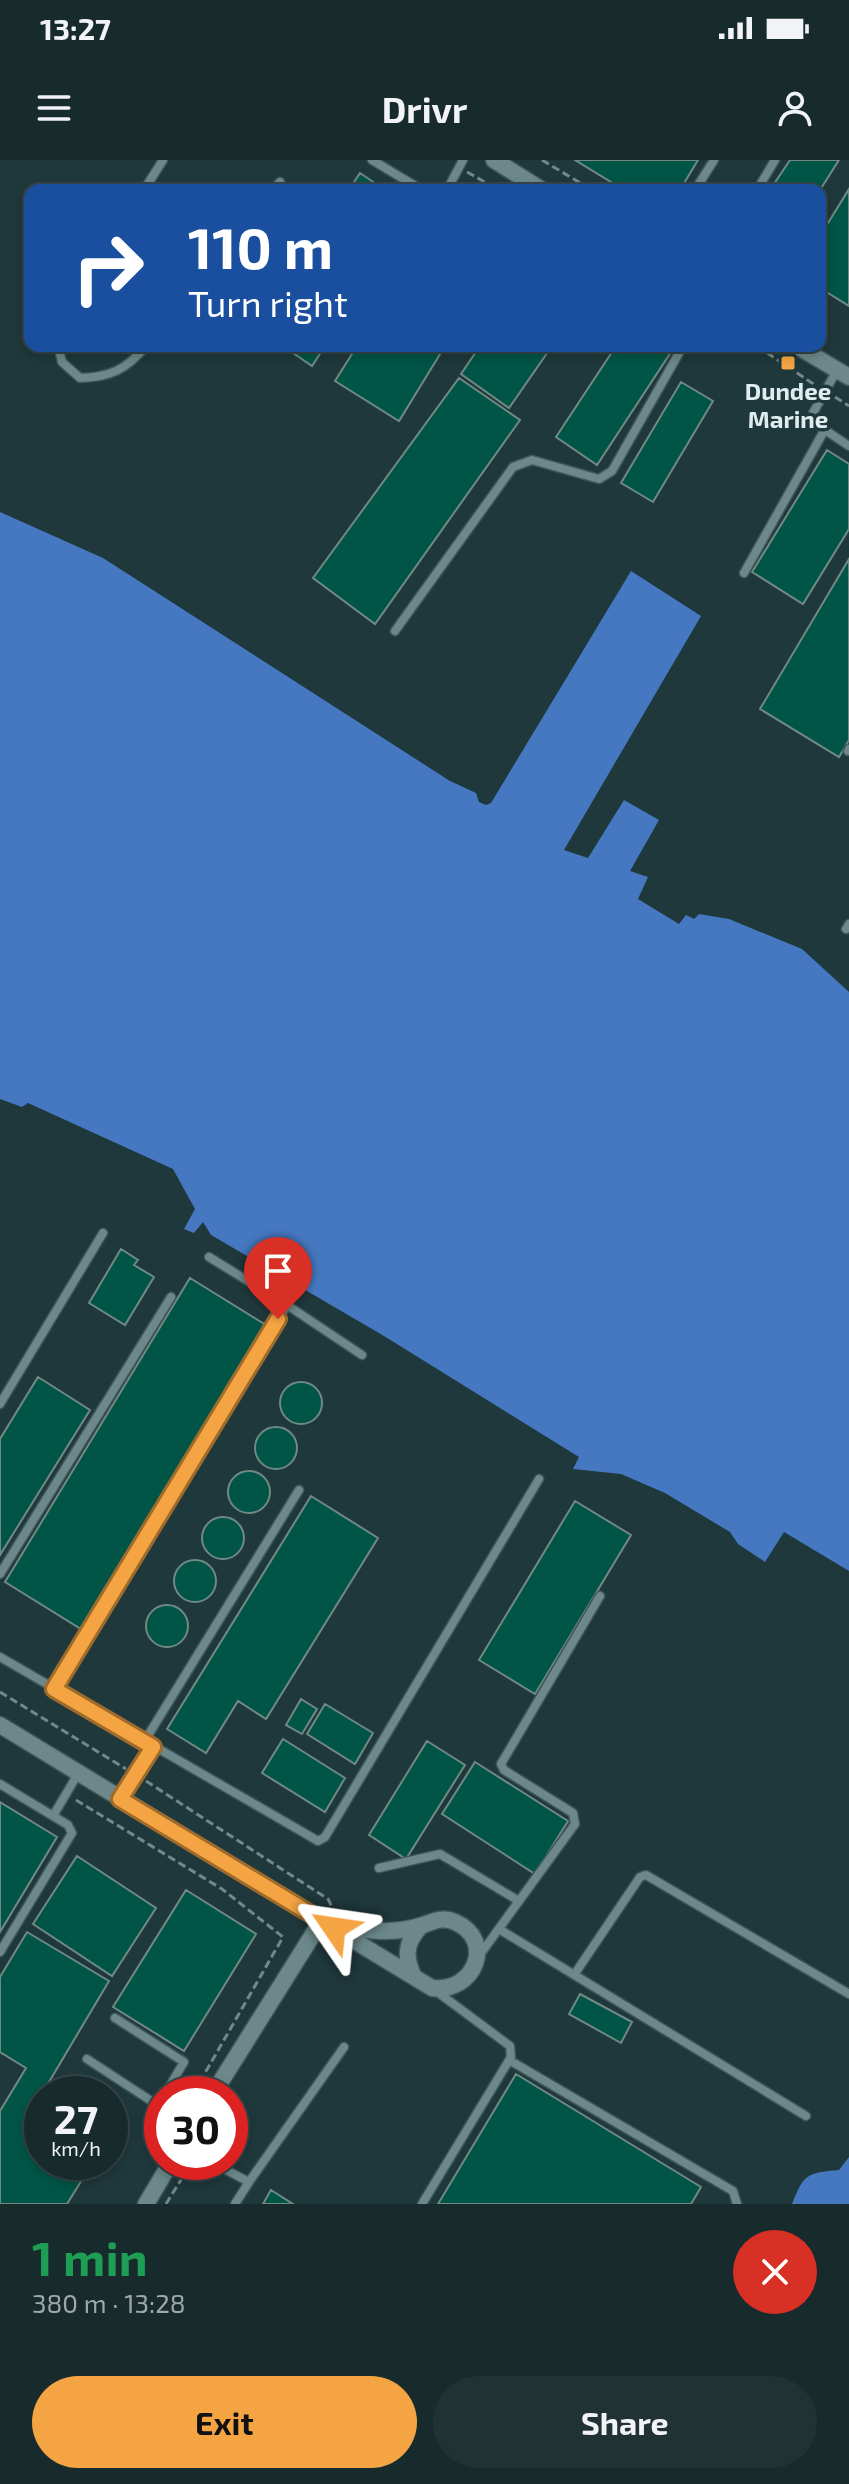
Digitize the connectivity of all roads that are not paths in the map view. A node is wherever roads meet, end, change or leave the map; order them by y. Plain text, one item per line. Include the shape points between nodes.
1 (163, 160) edge
2 (372, 160) edge
3 (494, 160) edge
4 (714, 160) edge
5 (775, 160) edge
6 (461, 163) edge
7 (148, 184) edge
8 (412, 184) edge
9 (450, 184) edge
10 (532, 184) edge
11 (699, 184) edge
12 (761, 184) edge
13 (60, 352) edge
14 (141, 352) edge
15 (680, 352) edge
16 (807, 352) edge
17 (843, 373) edge
18 (824, 431) junction
19 (849, 446) edge
20 (744, 573) dead end
21 (395, 631) dead end
22 (103, 1233) dead end
23 (209, 1257) dead end
24 (171, 1297) dead end
25 (287, 1305) junction
26 (362, 1355) dead end
27 (0, 1404) edge
28 (539, 1479) dead end
29 (299, 1490) dead end
30 (0, 1574) edge
31 (600, 1596) dead end
32 (0, 1657) edge
33 (54, 1689) junction
34 (0, 1725) edge
35 (144, 1742) junction
36 (153, 1747) junction
37 (79, 1772) junction
38 (0, 1784) edge
39 (120, 1799) junction
40 (53, 1816) junction
41 (379, 1868) dead end
42 (519, 1901) junction
43 (328, 1923) junction
44 (421, 1926) junction
45 (499, 1929) junction
46 (0, 1952) edge
47 (476, 1960) junction
48 (413, 1975) junction
49 (574, 1975) junction
50 (432, 1988) junction
51 (849, 1994) edge
52 (115, 2018) dead end
53 (344, 2047) dead end
54 (87, 2059) dead end
55 (509, 2060) junction
56 (176, 2076) edge
57 (225, 2076) edge
58 (144, 2091) edge
59 (806, 2116) dead end
60 (160, 2180) edge
61 (245, 2180) edge
62 (249, 2182) junction
63 (146, 2204) edge
64 (235, 2204) edge
65 (422, 2204) edge
66 (737, 2204) edge

1 - 7 lane
2 - 8 lane
3 - 10 street
4 - 11 lane
5 - 12 lane
6 - 9 lane
13 - 14 lane via 62,362 80,378 106,377 130,365
15 - 21 lane via 612,471 599,479 532,460 513,467
16 - 17 street
17 - 18 lane via 825,391 812,417
18 - 19 lane
18 - 20 lane
22 - 27 lane
23 - 25 lane
24 - 30 lane
25 - 26 lane
25 - 33 lane
28 - 36 lane via 322,1840 313,1841
29 - 35 lane
31 - 42 lane via 501,1759 504,1770 573,1813 576,1820
32 - 33 lane
33 - 35 lane
34 - 37 street
35 - 36 lane
36 - 39 lane
37 - 39 street
37 - 40 lane
38 - 40 lane
39 - 43 street
40 - 46 lane via 68,1825 71,1837
41 - 42 lane via 440,1854
42 - 45 lane
43 - 44 street via 377,1932
43 - 48 street
43 - 57 street
44 - 47 street via 443,1919 465,1928
44 - 48 street via 406,1954
45 - 47 lane
45 - 49 lane
47 - 50 street via 455,1987
48 - 50 street
49 - 51 lane via 646,1875
49 - 59 lane
50 - 55 lane via 510,2046
52 - 56 lane via 184,2062
53 - 62 lane
54 - 58 lane
55 - 65 lane
55 - 66 lane via 733,2191
60 - 63 street
61 - 62 lane
62 - 64 lane

